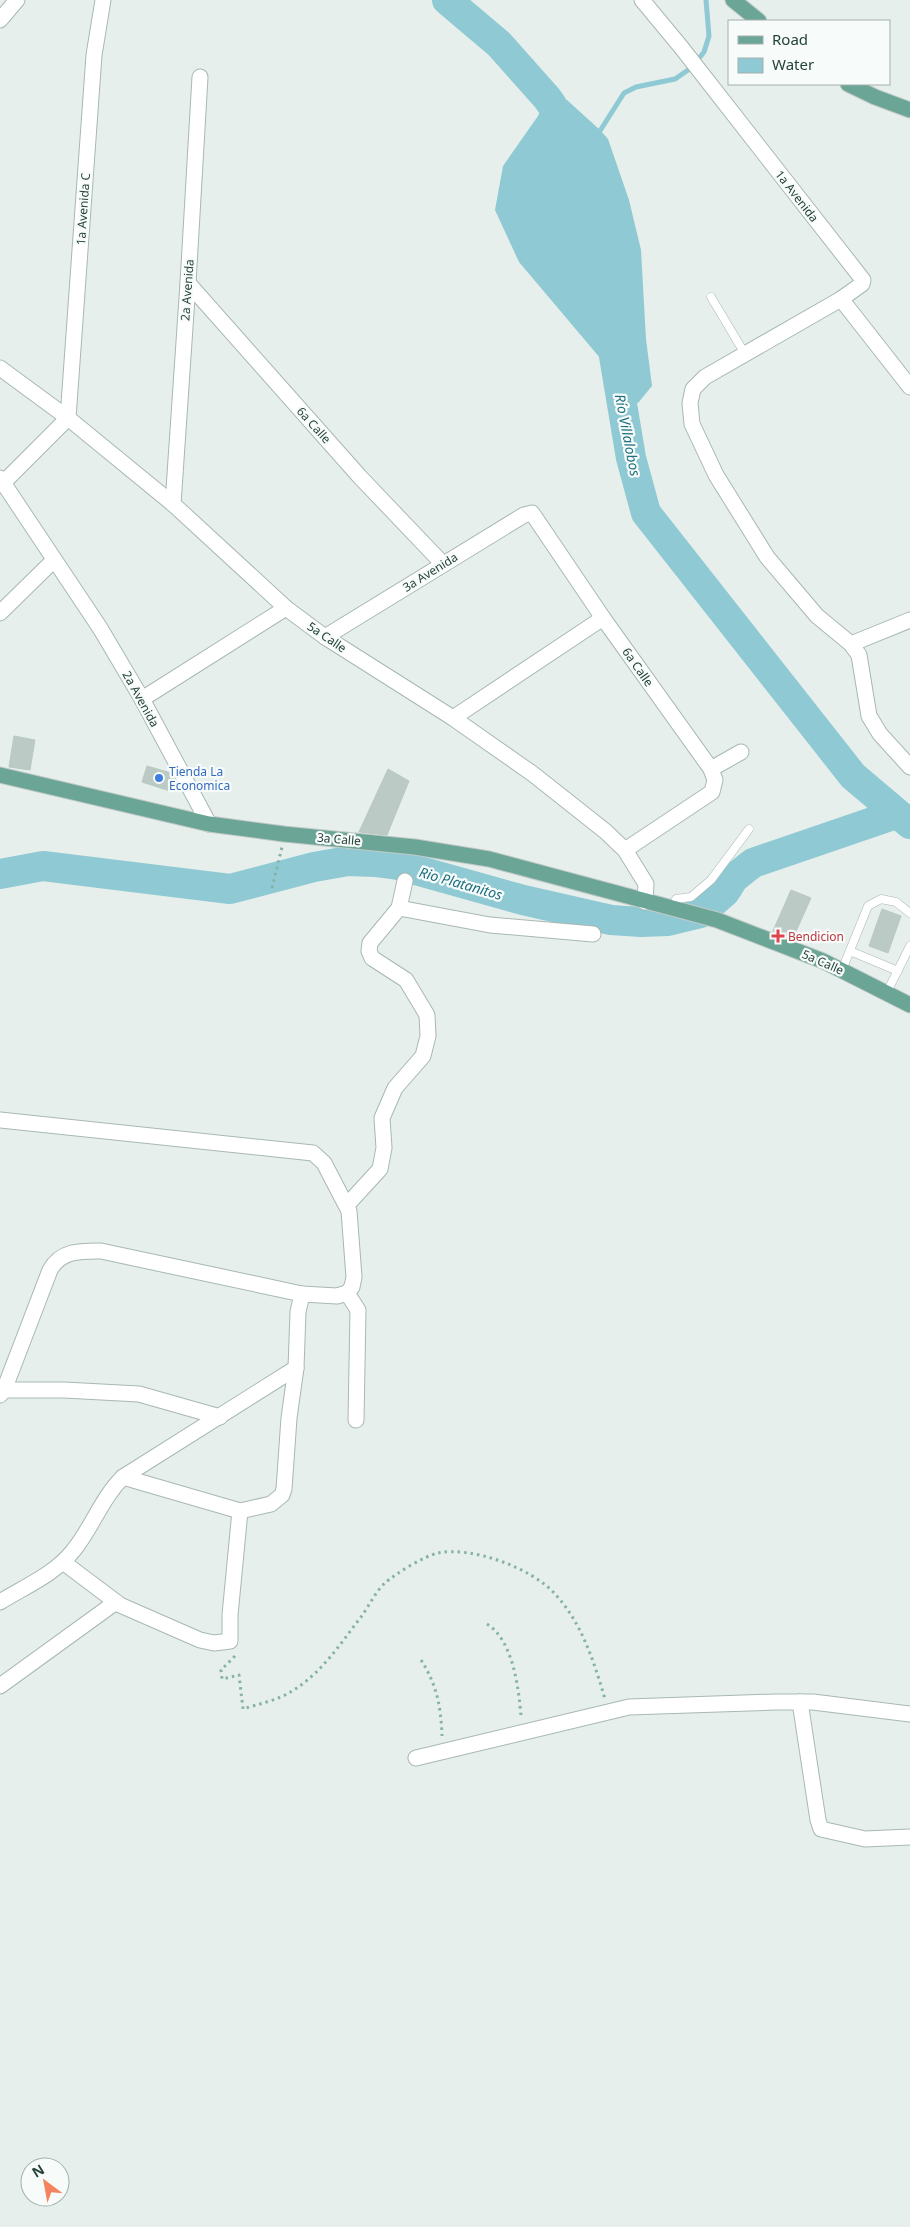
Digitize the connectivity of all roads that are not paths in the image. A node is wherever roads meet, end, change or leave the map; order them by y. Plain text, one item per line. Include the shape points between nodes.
1 (17, 0) edge
2 (103, 0) edge
3 (642, 0) edge
4 (734, 0) edge
5 (0, 20) edge
6 (758, 20) edge
7 (200, 77) dead end
8 (850, 85) edge
9 (910, 110) edge
10 (188, 283) junction
11 (711, 296) dead end
12 (841, 299) junction
13 (746, 354) junction
14 (0, 368) edge
15 (910, 387) edge
16 (68, 418) junction
17 (2, 481) edge
18 (172, 504) junction
19 (536, 517) joint
20 (54, 560) junction
21 (443, 564) junction
22 (286, 608) junction
23 (0, 613) edge
24 (603, 618) junction
25 (910, 620) edge
26 (325, 637) junction
27 (851, 644) junction
28 (142, 699) junction
29 (453, 718) junction
30 (741, 752) dead end
31 (910, 767) edge
32 (711, 769) junction
33 (0, 775) edge
34 (209, 824) junction
35 (749, 829) dead end
36 (626, 850) junction
37 (405, 881) dead end
38 (645, 902) junction
39 (399, 908) junction
40 (674, 909) junction
41 (910, 913) edge
42 (593, 934) dead end
43 (910, 946) edge
44 (850, 951) junction
45 (842, 970) junction
46 (898, 971) junction
47 (887, 992) junction
48 (910, 1005) edge
49 (0, 1120) edge
50 (347, 1205) junction
51 (347, 1293) junction
52 (302, 1294) junction
53 (296, 1368) junction
54 (2, 1393) edge
55 (220, 1417) junction
56 (356, 1420) dead end
57 (123, 1478) junction
58 (240, 1511) junction
59 (63, 1562) junction
60 (0, 1602) edge
61 (116, 1602) junction
62 (0, 1686) edge
63 (800, 1702) junction
64 (910, 1714) edge
65 (416, 1758) dead end
66 (910, 1837) edge

1 - 5 street
2 - 16 street, 1a Avenida C via 94,55
3 - 12 street, 1a Avenida via 863,280
4 - 6 main road
7 - 10 street, 2a Avenida
8 - 9 main road
10 - 18 street, 2a Avenida
10 - 21 street, 6a Calle
11 - 13 lane
12 - 13 street
12 - 15 street
13 - 27 street via 706,378 693,390 690,402 692,424 716,475 767,557 817,616
14 - 16 street, 5a Calle
16 - 17 street
16 - 18 street, 5a Calle
17 - 20 street, 2a Avenida
18 - 22 street, 5a Calle
19 - 21 street, 3a Avenida via 532,513 524,515
19 - 24 street, 6a Calle
20 - 23 street
20 - 28 street, 2a Avenida
21 - 26 street, 3a Avenida
22 - 26 street, 5a Calle
22 - 28 street
24 - 29 street
24 - 32 street, 6a Calle
25 - 27 street
26 - 29 street, 5a Calle
27 - 31 street via 859,655 869,716 880,734
28 - 34 street, 2a Avenida
29 - 36 street, 5a Calle via 533,774
30 - 32 street
32 - 36 street via 715,780 712,792
33 - 34 main road, 3a Calle
34 - 38 main road, 3a Calle via 414,846 488,859
35 - 40 lane via 711,880 691,897 676,899
36 - 38 street, 5a Calle via 646,884
37 - 39 street
38 - 40 main road, 3a Calle
39 - 42 street via 490,925
39 - 50 street via 370,943 369,951 372,958 406,980 427,1015 428,1036 423,1056 395,1088 382,1118 384,1148 380,1169
40 - 45 main road, 5a Calle via 717,920
41 - 44 lane via 896,902 881,899 868,906
43 - 46 lane
44 - 45 lane
44 - 46 lane
45 - 47 main road, 5a Calle
46 - 47 lane
47 - 48 main road, 5a Calle
49 - 50 street via 306,1151 324,1163
50 - 51 street via 354,1277
51 - 52 street via 337,1296
51 - 56 street via 358,1310
52 - 53 street via 298,1312
52 - 54 street via 101,1251 71,1252 58,1259 50,1270
53 - 55 street
53 - 58 street via 282,1496 271,1504
54 - 55 street via 64,1390 139,1394
55 - 57 street
57 - 58 street
57 - 59 street via 111,1490 74,1551
58 - 61 street via 230,1642 200,1640
59 - 60 street
59 - 61 street
61 - 62 street
63 - 64 street
63 - 65 street via 629,1707
63 - 66 street via 821,1829 865,1839

